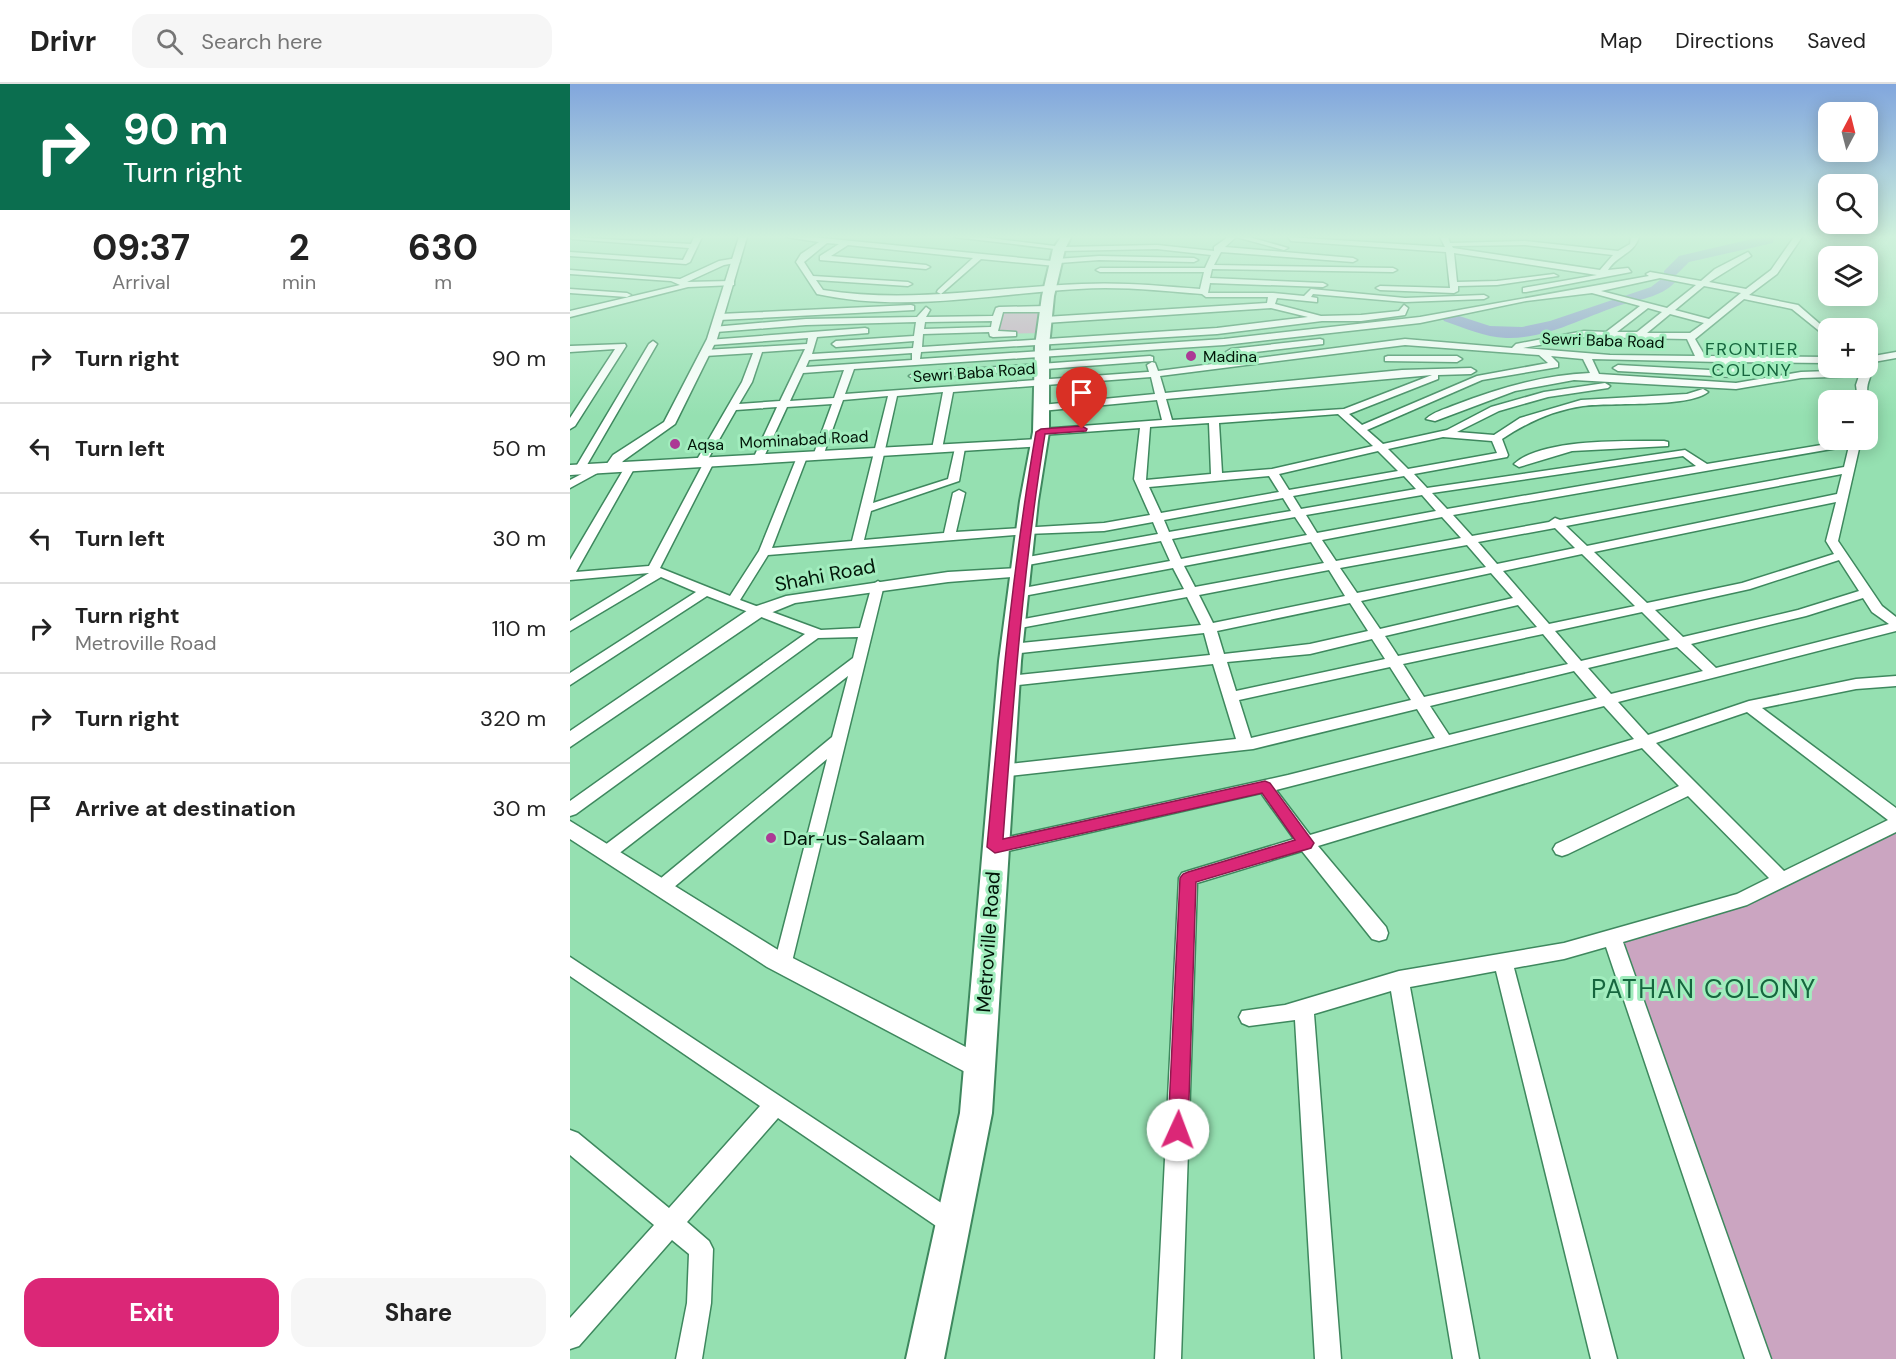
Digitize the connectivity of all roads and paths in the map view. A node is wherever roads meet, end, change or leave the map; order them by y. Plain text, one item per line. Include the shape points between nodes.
1 (635, 296) edge
2 (727, 296) edge
3 (876, 296) edge
4 (1053, 296) edge
5 (1087, 296) edge
6 (1116, 296) edge
7 (1177, 296) edge
8 (1226, 296) edge
9 (1368, 296) edge
10 (1483, 296) edge
11 (1520, 296) edge
12 (1546, 296) edge
13 (1611, 296) edge
14 (1688, 296) edge
15 (1743, 296) edge
16 (1755, 296) edge
17 (641, 297) joint
18 (893, 298) joint
19 (1306, 299) joint
20 (1526, 299) junction
21 (1272, 300) junction
22 (1455, 300) junction
23 (1131, 304) junction
24 (1647, 306) junction
25 (1538, 307) dead end
26 (1404, 309) junction
27 (1203, 311) junction
28 (1461, 311) junction
29 (1669, 311) junction
30 (573, 312) edge
31 (1440, 315) junction
32 (921, 318) junction
33 (997, 318) junction
34 (1322, 318) junction
35 (1711, 321) junction
36 (718, 323) junction
37 (1427, 327) dead end
38 (1818, 327) edge
39 (994, 329) junction
40 (865, 331) dead end
41 (1217, 331) junction
42 (813, 334) junction
43 (1144, 334) junction
44 (1609, 334) junction
45 (919, 335) junction
46 (1639, 335) junction
47 (1693, 336) junction
48 (711, 342) junction
49 (1224, 342) junction
50 (1413, 342) junction
51 (653, 344) dead end
52 (836, 344) dead end
53 (1455, 345) junction
54 (811, 346) junction
55 (1147, 347) junction
56 (570, 349) edge
57 (917, 349) junction
58 (758, 350) junction
59 (1496, 350) junction
60 (1231, 352) junction
61 (705, 353) junction
62 (1543, 354) junction
63 (1896, 355) edge
64 (1586, 356) junction
65 (806, 357) junction
66 (1878, 358) edge
67 (1150, 359) junction
68 (1388, 359) dead end
69 (1457, 359) junction
70 (1702, 360) junction
71 (1725, 360) junction
72 (1818, 360) edge
73 (1043, 362) junction
74 (916, 363) junction
75 (1239, 365) junction
76 (850, 367) junction
77 (800, 370) junction
78 (1516, 370) junction
79 (1471, 371) junction
80 (1593, 371) junction
81 (1446, 372) junction
82 (1154, 374) junction
83 (1818, 374) edge
84 (1255, 375) junction
85 (914, 376) junction
86 (1480, 378) junction
87 (1535, 383) junction
88 (1605, 386) dead end
89 (948, 390) junction
90 (1703, 392) dead end
91 (912, 393) junction
92 (1550, 393) junction
93 (893, 394) junction
94 (1161, 396) junction
95 (839, 399) junction
96 (786, 404) junction
97 (732, 407) junction
98 (1570, 407) junction
99 (1343, 414) junction
100 (1431, 419) dead end
101 (1214, 420) junction
102 (1168, 423) junction
103 (1145, 425) junction
104 (570, 426) edge
105 (1361, 429) junction
106 (1440, 434) junction
107 (1496, 438) junction
108 (1664, 444) dead end
109 (1383, 447) junction
110 (960, 448) junction
111 (1818, 448) edge
112 (937, 449) junction
113 (1853, 450) edge
114 (880, 452) junction
115 (1503, 455) junction
116 (810, 456) junction
117 (758, 459) junction
118 (705, 462) junction
119 (1519, 464) junction
120 (630, 467) junction
121 (605, 468) junction
122 (1705, 468) junction
123 (575, 470) edge
124 (1847, 470) junction
125 (1406, 471) junction
126 (1272, 472) junction
127 (1534, 473) junction
128 (1216, 477) junction
129 (1142, 484) junction
130 (570, 486) edge
131 (1423, 490) junction
132 (1286, 493) junction
133 (959, 494) dead end
134 (1841, 496) junction
135 (866, 509) junction
136 (1299, 513) junction
137 (1444, 513) junction
138 (1156, 517) junction
139 (1555, 522) junction
140 (1026, 530) junction
141 (949, 536) junction
142 (1165, 537) junction
143 (1315, 538) junction
144 (1471, 542) junction
145 (857, 544) junction
146 (1582, 550) junction
147 (766, 552) junction
148 (1840, 556) junction
149 (1177, 563) junction
150 (1333, 566) junction
151 (1495, 568) junction
152 (570, 571) edge
153 (656, 571) junction
154 (570, 576) edge
155 (1020, 576) junction
156 (878, 585) junction
157 (706, 591) junction
158 (1192, 591) junction
159 (1866, 593) junction
160 (1354, 597) junction
161 (1522, 600) junction
162 (732, 602) junction
163 (1645, 608) junction
164 (757, 612) junction
165 (1014, 625) junction
166 (1896, 625) edge
167 (570, 627) edge
168 (1209, 628) junction
169 (1548, 630) junction
170 (867, 632) junction
171 (815, 633) junction
172 (1377, 634) junction
173 (1677, 641) junction
174 (1011, 649) junction
175 (1219, 659) junction
176 (859, 660) junction
177 (1396, 662) junction
178 (1577, 664) junction
179 (1713, 673) junction
180 (570, 680) edge
181 (1008, 681) junction
182 (1896, 681) edge
183 (1231, 697) junction
184 (1607, 699) junction
185 (1421, 702) junction
186 (1749, 706) junction
187 (840, 739) junction
188 (570, 740) edge
189 (1444, 741) junction
190 (1647, 741) junction
191 (1245, 744) junction
192 (1001, 771) junction
193 (1265, 786) junction
194 (1692, 787) junction
195 (570, 810) edge
196 (1896, 817) edge
197 (1896, 824) edge
198 (570, 830) edge
199 (1306, 843) junction
200 (995, 847) junction
201 (1562, 849) dead end
202 (607, 853) junction
203 (1782, 880) junction
204 (661, 888) junction
205 (1379, 933) dead end
206 (1612, 937) junction
207 (1503, 962) junction
208 (783, 964) junction
209 (570, 965) edge
210 (1399, 980) junction
211 (1304, 1009) junction
212 (1250, 1017) dead end
213 (980, 1067) junction
214 (776, 1104) junction
215 (570, 1141) edge
216 (671, 1224) junction
217 (953, 1224) junction
218 (570, 1338) edge
219 (689, 1359) edge
220 (925, 1359) edge
221 (1168, 1359) edge
222 (1328, 1359) edge
223 (1466, 1359) edge
224 (1604, 1359) edge
225 (1758, 1359) edge

1 - 17 street
2 - 36 street
3 - 18 street
4 - 73 main road, Metroville Road
5 - 73 street
6 - 23 street
7 - 23 street
8 - 21 street
9 - 22 street
10 - 22 street
11 - 20 street
12 - 20 street
13 - 24 street
14 - 29 street
15 - 35 street
16 - 38 street via 1795,307
17 - 30 street
18 - 73 street via 938,298
19 - 21 street
19 - 26 street
20 - 25 street
20 - 28 street
21 - 27 street
21 - 34 street
22 - 28 street
23 - 27 street
23 - 43 street
23 - 73 street
24 - 29 street
24 - 44 street
26 - 31 street via 1425,308
26 - 34 street via 1361,318
27 - 41 street
28 - 31 street
29 - 35 street
29 - 46 street
31 - 37 street
31 - 49 street
32 - 33 street
32 - 36 street
32 - 45 street
33 - 39 street
33 - 73 street via 999,310
34 - 41 street
35 - 47 street
36 - 48 street
39 - 45 street
39 - 73 street via 993,334
40 - 42 street
41 - 43 street
41 - 49 street
42 - 48 street
42 - 54 street
43 - 55 street
43 - 73 street
44 - 46 street
44 - 59 street via 1584,334
45 - 52 street
45 - 57 street
46 - 47 street
47 - 70 street
48 - 61 street
49 - 55 street
49 - 60 street
50 - 53 street, Sewri Baba Road
50 - 60 street via 1422,333
50 - 84 street, Sewri Baba Road
51 - 123 street
53 - 59 street, Sewri Baba Road
53 - 69 street
54 - 58 street
54 - 65 street
55 - 67 street
55 - 73 street
56 - 104 street via 622,346
57 - 65 street
57 - 73 street
57 - 74 street
58 - 61 street
58 - 97 street via 747,382
59 - 62 street, Sewri Baba Road
60 - 75 street
61 - 121 street via 669,424
62 - 64 street, Sewri Baba Road
62 - 78 street via 1556,365
63 - 66 street
64 - 70 street, Sewri Baba Road
64 - 80 street
65 - 77 street
67 - 73 street
67 - 82 street
68 - 69 street
69 - 79 street
70 - 71 street, Sewri Baba Road
71 - 72 street, Sewri Baba Road
71 - 80 street via 1734,374
73 - 74 street
73 - 82 street, Sewri Baba Road
73 - 85 street
73 - 89 street, Sewri Baba Road
73 - 94 street
73 - 103 street
73 - 110 main road, Mominabad Road
73 - 140 main road, Metroville Road
74 - 76 street
74 - 85 street
75 - 82 street, Sewri Baba Road
75 - 84 street, Sewri Baba Road
76 - 77 street
76 - 95 street
77 - 96 street
78 - 86 street
78 - 87 street
79 - 81 street
79 - 86 street
80 - 83 street via 1736,386
80 - 87 street
81 - 84 street
81 - 99 street
82 - 94 street
84 - 94 street
85 - 91 street
86 - 105 street
87 - 92 street
87 - 100 street via 1479,399
88 - 92 street
89 - 91 street, Sewri Baba Road
89 - 112 street
90 - 98 street via 1688,397 1581,403
91 - 93 street, Sewri Baba Road
92 - 98 street
92 - 106 street via 1495,409
93 - 95 street, Sewri Baba Road
93 - 114 street
94 - 102 street
95 - 96 street, Sewri Baba Road
95 - 116 street
96 - 97 street, Sewri Baba Road
96 - 117 street
97 - 118 street
98 - 107 street via 1524,420
99 - 101 street via 1318,411
99 - 105 street
101 - 102 street
101 - 128 street
102 - 103 street
103 - 129 street
105 - 109 street
106 - 107 street
106 - 109 street
107 - 115 street
108 - 119 street via 1562,449
109 - 125 street
109 - 126 street
110 - 112 main road, Mominabad Road
110 - 135 street via 953,481
111 - 122 street
112 - 114 main road, Mominabad Road
113 - 124 street
114 - 116 main road, Mominabad Road
114 - 135 street
115 - 119 street
115 - 125 street
116 - 117 main road, Mominabad Road
116 - 147 street
117 - 118 main road, Mominabad Road
118 - 120 main road, Mominabad Road
118 - 153 street
119 - 127 street
120 - 121 main road, Mominabad Road
120 - 152 street
121 - 123 main road, Mominabad Road
121 - 130 street
122 - 127 street via 1685,453
122 - 137 street
124 - 134 street
124 - 139 street
125 - 131 street
125 - 132 street
126 - 128 street
126 - 132 street
127 - 131 street
128 - 129 street
129 - 138 street
131 - 136 street
131 - 137 street
132 - 136 street
132 - 138 street
133 - 141 street
134 - 146 street
134 - 148 street via 1832,541
135 - 145 street
136 - 142 street
136 - 143 street
137 - 143 street
137 - 144 street
138 - 140 street via 1104,527
138 - 142 street
139 - 144 street
139 - 146 street
140 - 141 street
140 - 155 main road, Metroville Road
141 - 145 street
142 - 149 street
142 - 155 street
143 - 149 street
143 - 150 street
144 - 150 street
144 - 151 street
145 - 147 street
146 - 151 street
146 - 163 street
147 - 162 street
148 - 159 street
148 - 163 street via 1745,586
149 - 155 street
149 - 158 street
150 - 158 street
150 - 160 street
151 - 160 street
151 - 161 street
153 - 154 street
153 - 157 street
153 - 167 street
155 - 156 street, Shahi Road via 948,577
155 - 165 main road, Metroville Road
156 - 164 street, Shahi Road via 792,599
156 - 170 street
157 - 162 street
157 - 180 street
158 - 165 street
158 - 168 street
159 - 166 street via 1876,609
159 - 173 street via 1801,613
160 - 168 street
160 - 172 street
161 - 169 street
161 - 172 street
162 - 164 street
163 - 169 street
163 - 173 street
164 - 171 street
164 - 188 street, Shahi Road
165 - 174 main road, Metroville Road
166 - 179 street
168 - 174 street
168 - 175 street
169 - 177 street
169 - 178 street
170 - 171 street
170 - 176 street
171 - 195 street
172 - 175 street via 1310,649
172 - 177 street
173 - 178 street
173 - 179 street
174 - 181 main road, Metroville Road
175 - 181 street
175 - 183 street
176 - 187 street
176 - 202 street
177 - 183 street
177 - 185 street
178 - 184 street
178 - 185 street
179 - 184 street
181 - 192 main road, Metroville Road
182 - 186 street via 1845,686
183 - 191 street
184 - 189 street
184 - 190 street
185 - 189 street
185 - 191 street
186 - 190 street
186 - 196 street
187 - 204 street
187 - 208 street
189 - 193 street
190 - 194 street
190 - 199 street
191 - 192 street
192 - 200 main road, Metroville Road
193 - 199 street
193 - 200 street
194 - 201 street
194 - 203 street
197 - 203 street
198 - 202 street
199 - 205 street
199 - 221 street via 1188,878
200 - 213 main road, Metroville Road
202 - 204 street
203 - 206 street via 1741,900
204 - 208 street
206 - 207 street
206 - 225 street
207 - 210 street
207 - 224 street
208 - 213 street
209 - 214 street
210 - 211 street
210 - 223 street
211 - 212 street
211 - 222 street
213 - 217 main road, Metroville Road via 976,1113
214 - 216 street
214 - 217 street
215 - 216 street
216 - 218 street
216 - 219 street via 701,1249 699,1303
217 - 220 main road, Metroville Road

